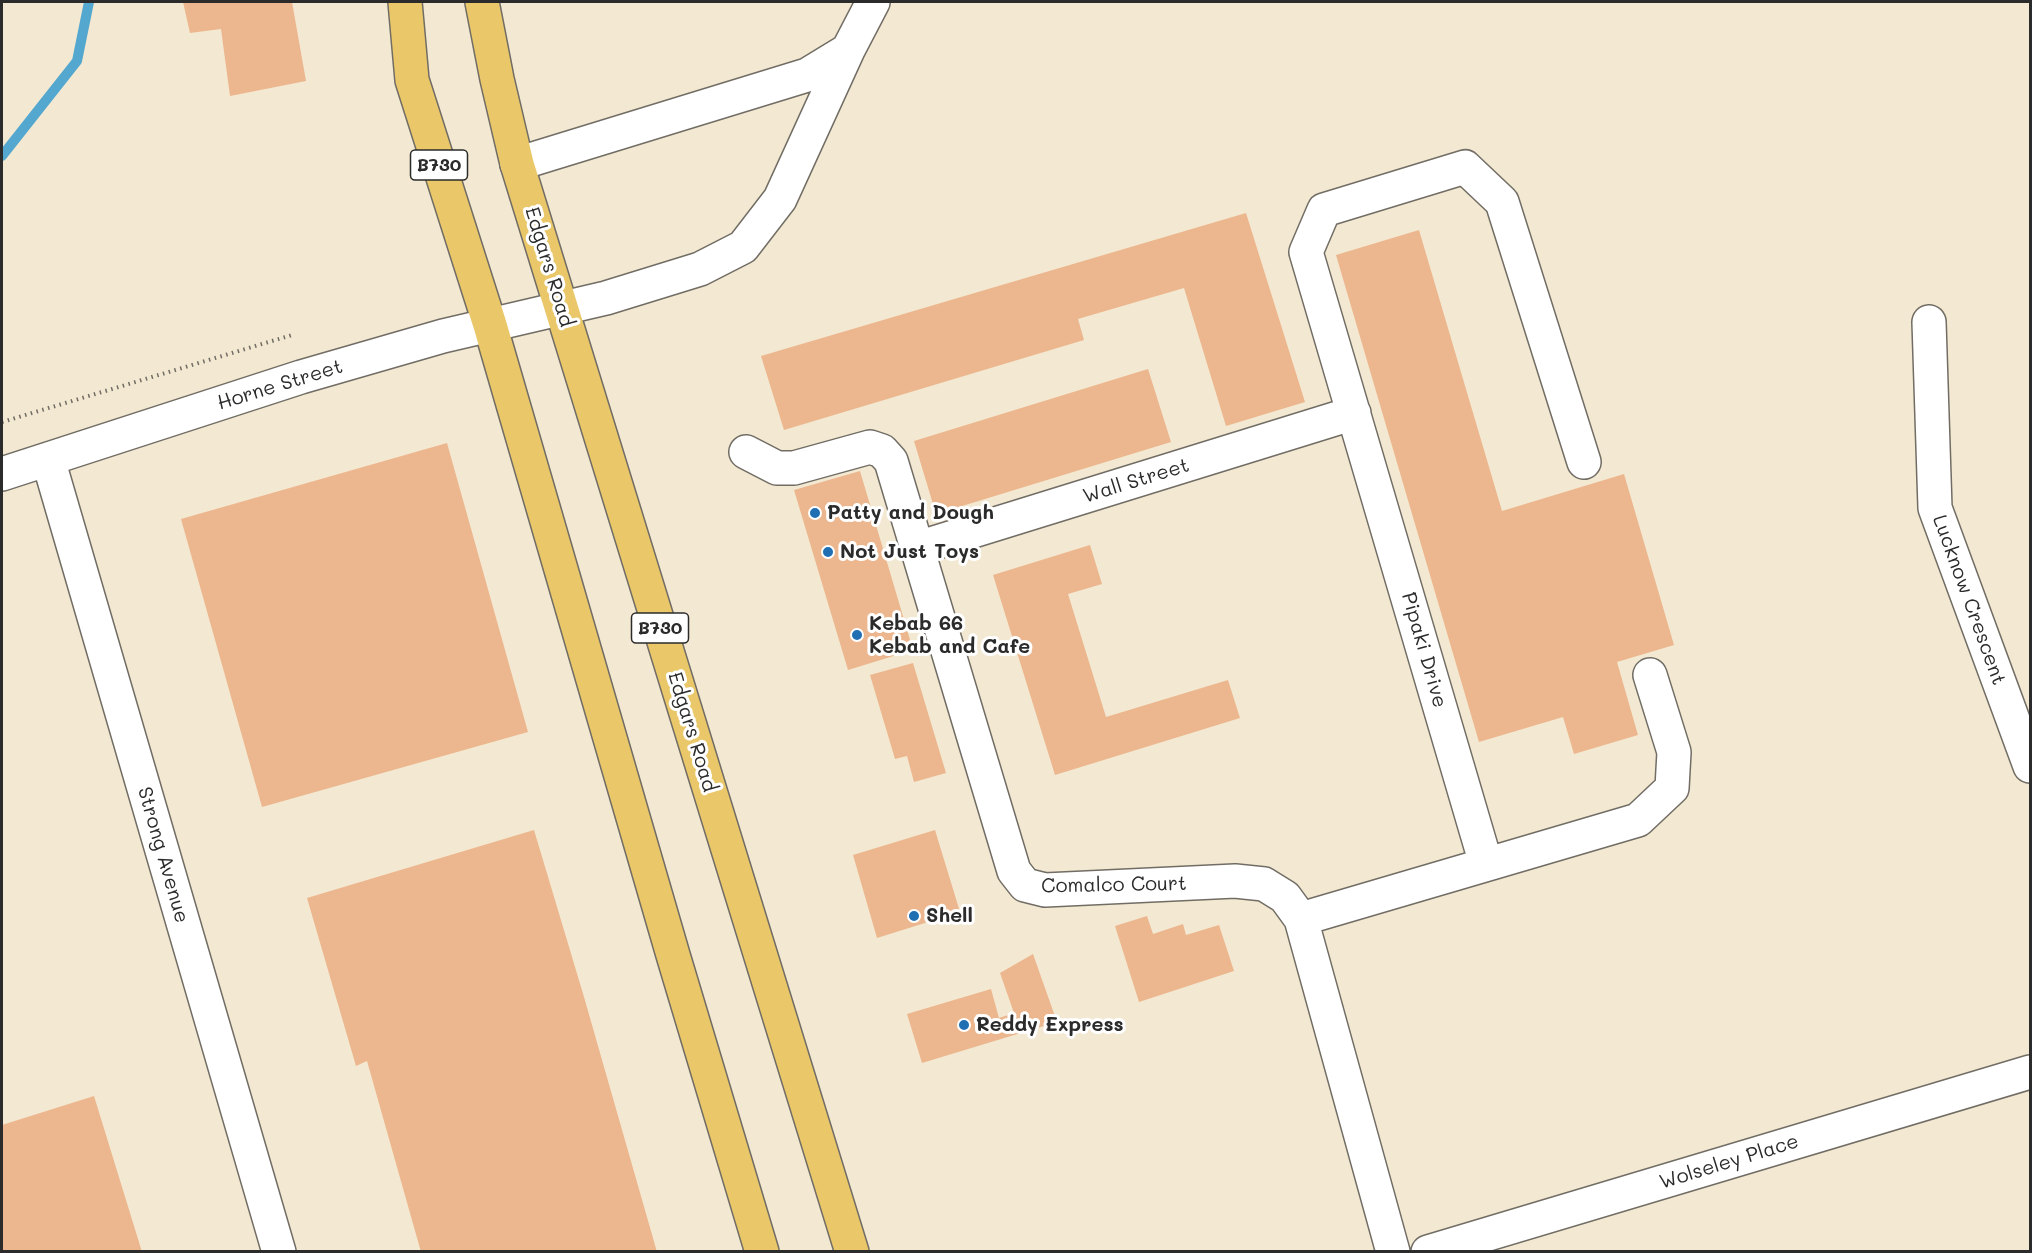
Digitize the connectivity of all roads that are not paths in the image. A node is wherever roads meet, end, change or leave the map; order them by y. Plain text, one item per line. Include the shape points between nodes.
1 (405, 2) edge
2 (482, 2) edge
3 (873, 2) edge
4 (848, 50) junction
5 (517, 164) junction
6 (562, 309) junction
7 (1929, 322) dead end
8 (490, 325) junction
9 (1354, 413) junction
10 (746, 452) dead end
11 (48, 459) junction
12 (1584, 462) dead end
13 (2, 474) edge
14 (918, 548) junction
15 (1650, 675) dead end
16 (2031, 766) edge
17 (1486, 864) junction
18 (1301, 919) junction
19 (2031, 1072) edge
20 (279, 1251) edge
21 (762, 1251) edge
22 (852, 1251) edge
23 (1393, 1251) edge
24 (1428, 1251) edge

1 - 8 main road, B730 via 412,80
2 - 5 main road, Edgars Road / B730
3 - 4 street, Horne Street
4 - 5 street via 807,75
4 - 6 street, Horne Street via 780,199 743,247 700,269
5 - 6 main road, Edgars Road / B730
6 - 8 street, Horne Street
6 - 22 main road, Edgars Road / B730
7 - 16 street, Lucknow Crescent via 1935,508
8 - 11 street, Horne Street via 301,377
8 - 21 main road, B730
9 - 12 street, Pipaki Drive via 1306,252 1324,210 1465,167 1502,202
9 - 14 street, Wall Street
9 - 17 street, Pipaki Drive
10 - 14 street, Comalco Court via 777,468 794,468 870,447 882,451 891,461
11 - 13 street, Horne Street
11 - 20 street, Strong Avenue
14 - 18 street, Comalco Court via 1014,871 1025,885 1046,890 1235,881 1263,884 1285,897
15 - 17 street via 1674,752 1672,788 1638,820
17 - 18 street
18 - 23 street, Comalco Court
19 - 24 street, Wolseley Place

